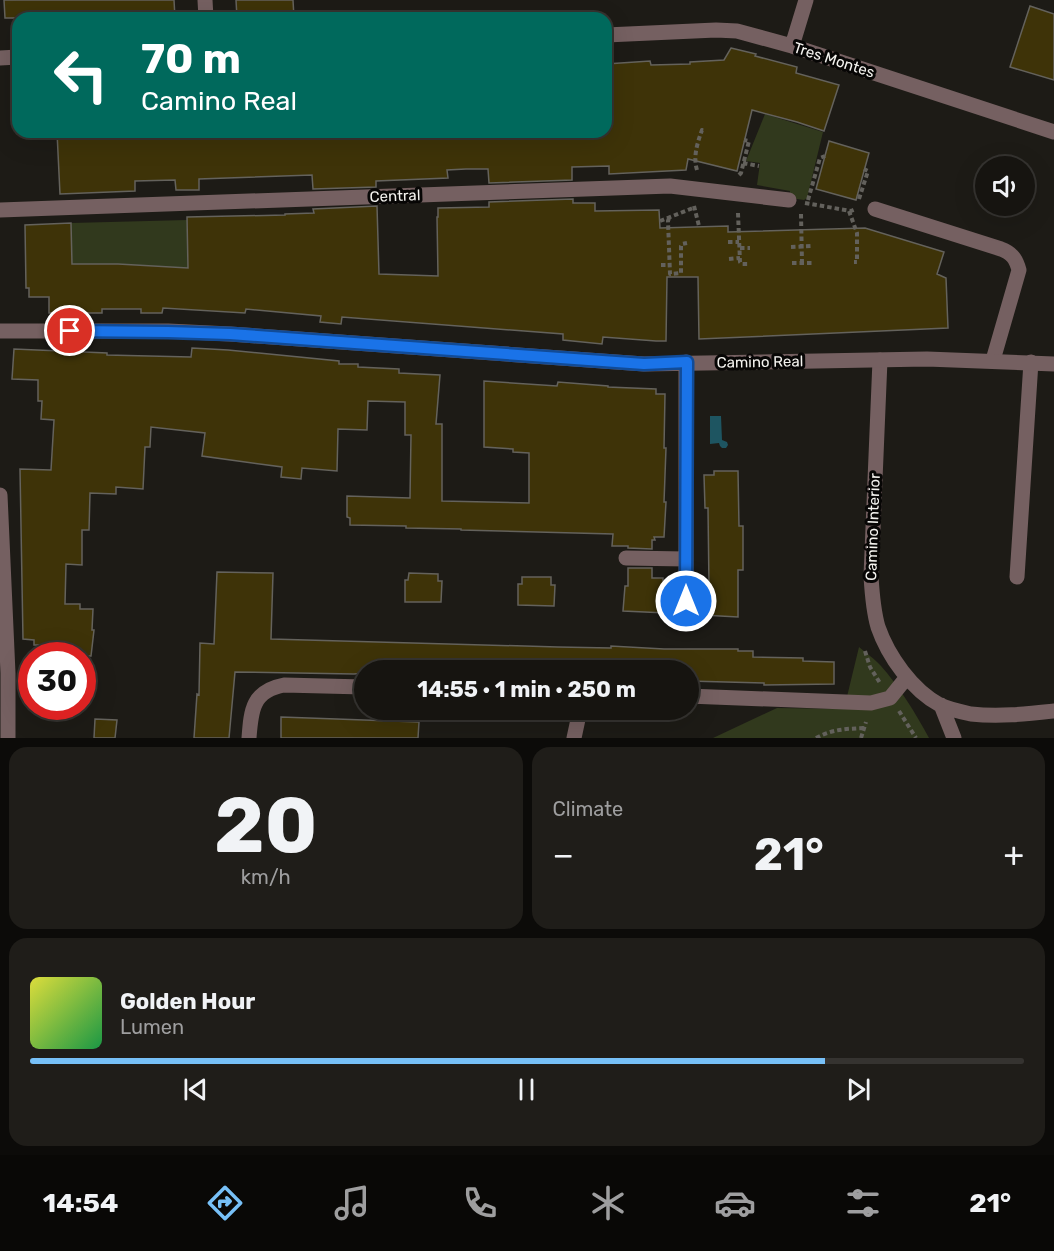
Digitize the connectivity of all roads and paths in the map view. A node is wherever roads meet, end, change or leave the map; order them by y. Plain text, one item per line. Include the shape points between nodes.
1 (806, 0) edge
2 (612, 35) edge
3 (792, 46) junction
4 (704, 131) dead end
5 (1054, 132) edge
6 (744, 140) dead end
7 (825, 156) dead end
8 (743, 163) junction
9 (759, 166) dead end
10 (864, 169) dead end
11 (704, 172) dead end
12 (733, 178) dead end
13 (738, 194) junction
14 (795, 201) junction
15 (807, 203) junction
16 (694, 208) dead end
17 (875, 209) dead end
18 (0, 210) edge
19 (848, 211) junction
20 (669, 218) junction
21 (660, 221) dead end
22 (728, 242) dead end
23 (739, 242) junction
24 (687, 243) dead end
25 (812, 246) dead end
26 (791, 247) dead end
27 (802, 247) junction
28 (740, 248) junction
29 (750, 248) dead end
30 (740, 258) junction
31 (681, 259) junction
32 (687, 259) dead end
33 (729, 259) dead end
34 (812, 262) dead end
35 (854, 262) dead end
36 (792, 263) dead end
37 (802, 263) junction
38 (750, 264) dead end
39 (661, 265) dead end
40 (670, 265) junction
41 (0, 331) edge
42 (880, 360) junction
43 (993, 360) junction
44 (687, 362) junction
45 (1031, 362) junction
46 (1054, 364) edge
47 (0, 495) edge
48 (626, 558) dead end
49 (686, 559) junction
50 (1017, 577) dead end
51 (686, 622) dead end
52 (4, 673) edge
53 (907, 677) junction
54 (354, 687) edge
55 (699, 696) edge
56 (941, 705) junction
57 (1054, 711) edge
58 (578, 720) edge
59 (864, 728) dead end
60 (8, 738) edge
61 (249, 738) edge
62 (574, 738) edge
63 (816, 738) edge
64 (954, 738) edge

1 - 3 street
2 - 3 street, Tres Montes via 737,31
3 - 5 street, Tres Montes
4 - 11 path via 695,155 697,170
6 - 8 path via 749,141
7 - 15 path via 820,158
8 - 9 path
8 - 12 path via 741,173
10 - 19 path via 868,171 856,209
13 - 14 street, Central
13 - 18 street, Central via 670,186
13 - 23 path
14 - 15 path
14 - 27 path
15 - 19 path
16 - 20 path
17 - 43 street via 1001,249 1015,257 1018,270
19 - 35 path via 856,230
20 - 21 path
20 - 40 path
22 - 23 path
23 - 28 path
24 - 31 path via 682,244
25 - 27 path
26 - 27 path
27 - 37 path
28 - 29 path
28 - 30 path
30 - 33 path
30 - 38 path via 742,264
31 - 32 path
31 - 40 path via 681,274 670,274
34 - 37 path
36 - 37 path
39 - 40 path
41 - 44 street, Camino Real via 230,334 634,363
42 - 43 street, Camino Real
42 - 44 street, Camino Real
42 - 53 street, Camino Interior via 873,601 884,642
43 - 45 street, Camino Real
44 - 49 street
45 - 46 street, Camino Real
45 - 50 street
47 - 52 street
48 - 49 street
49 - 51 street
52 - 60 street
53 - 55 street via 890,698 871,703
53 - 56 street, Camino Interior
54 - 61 street via 276,687 255,702
56 - 57 street via 969,714 998,716
56 - 64 street
58 - 62 street
59 - 63 path via 842,729

